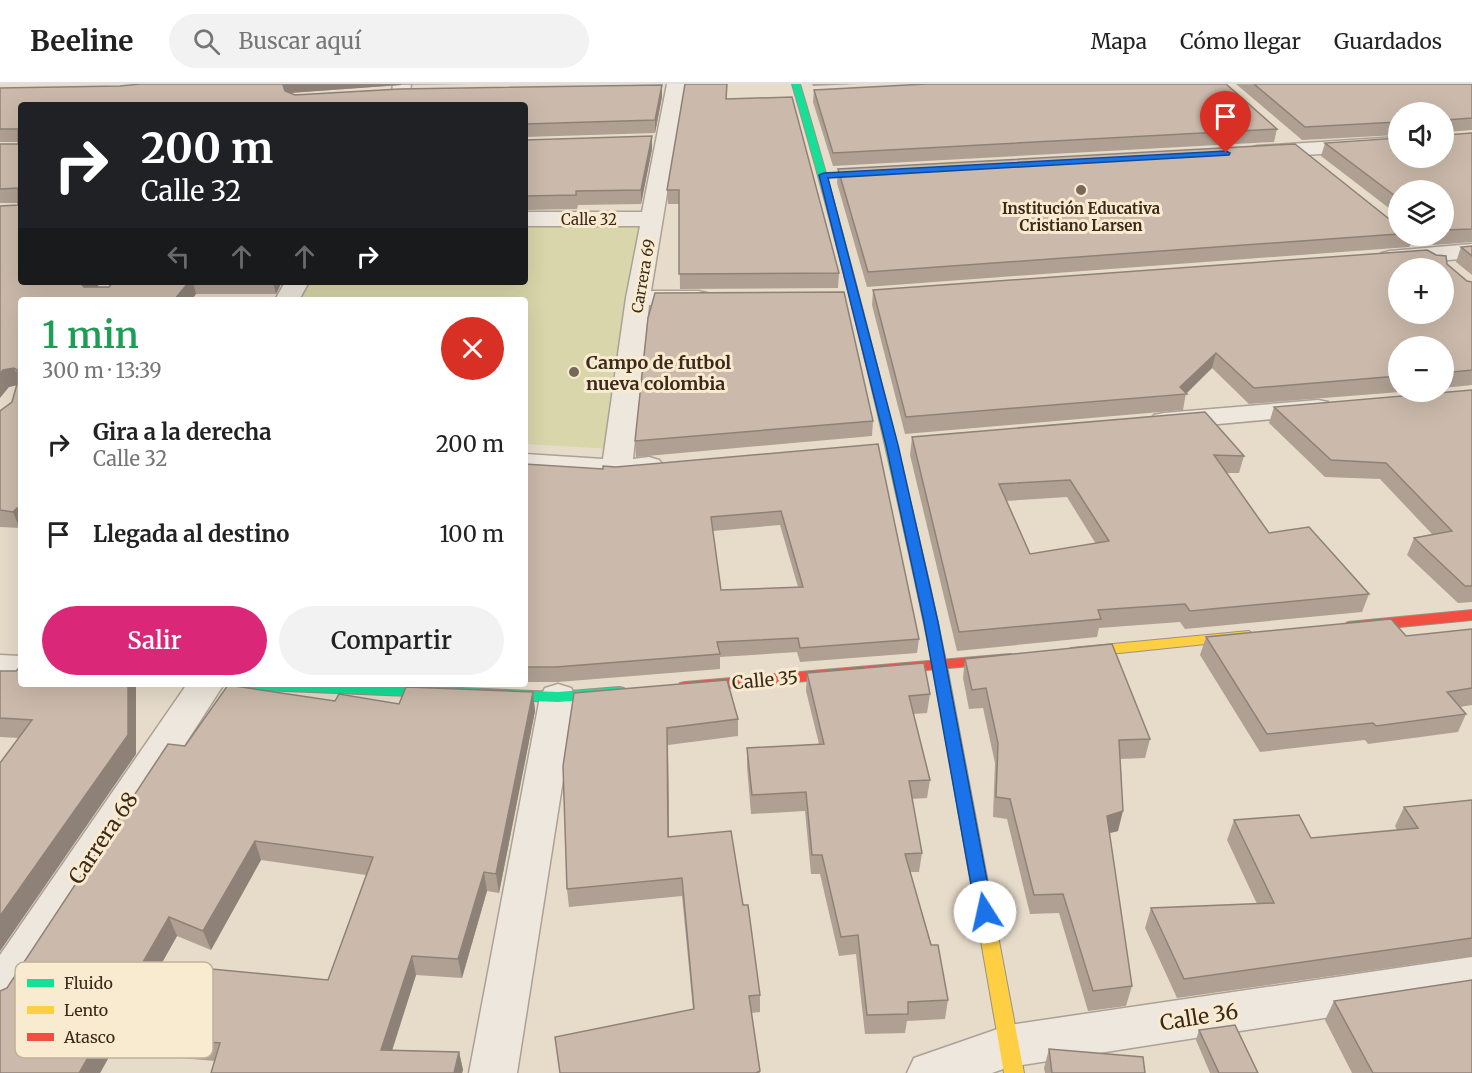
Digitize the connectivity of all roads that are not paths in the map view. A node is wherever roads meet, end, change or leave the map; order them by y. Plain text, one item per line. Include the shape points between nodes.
1 (676, 86) edge
2 (652, 89) edge
3 (797, 90) edge
4 (424, 93) edge
5 (378, 94) edge
6 (399, 94) edge
7 (821, 94) edge
8 (1272, 128) edge
9 (1388, 144) edge
10 (1297, 149) junction
11 (1238, 153) edge
12 (1325, 171) edge
13 (847, 174) edge
14 (824, 175) junction
15 (528, 219) edge
16 (653, 219) junction
17 (1419, 246) edge
18 (1472, 251) edge
19 (1430, 255) junction
20 (1371, 259) edge
21 (1455, 275) edge
22 (722, 297) edge
23 (638, 298) junction
24 (1342, 406) edge
25 (1140, 423) edge
26 (528, 463) edge
27 (674, 464) edge
28 (617, 469) junction
29 (1472, 615) edge
30 (1330, 628) edge
31 (1259, 635) edge
32 (1059, 655) edge
33 (1023, 658) edge
34 (940, 666) junction
35 (0, 667) edge
36 (18, 668) edge
37 (204, 687) edge
38 (305, 687) edge
39 (666, 689) edge
40 (630, 692) edge
41 (558, 698) junction
42 (20, 962) edge
43 (15, 970) edge
44 (1472, 976) edge
45 (0, 992) edge
46 (1011, 1059) edge
47 (494, 1073) edge
48 (931, 1073) edge

1 - 2 street
1 - 16 street, Carrera 69 via 653,142
3 - 7 street
3 - 14 street
4 - 6 street
5 - 6 street
8 - 10 street
9 - 10 street
10 - 11 street
10 - 12 street
13 - 14 street
14 - 34 street via 892,445
15 - 16 street, Calle 32
16 - 23 street, Carrera 69
17 - 19 street
18 - 19 street
19 - 20 street
19 - 21 street
22 - 23 street
23 - 28 street, Carrera 69
24 - 25 street
26 - 28 street
27 - 28 street
29 - 30 street
31 - 32 street
33 - 34 street, Calle 35
34 - 39 street, Calle 35
34 - 46 street
35 - 36 street
37 - 42 street, Carrera 68
38 - 41 street
40 - 41 street
41 - 47 street
43 - 45 street, Carrera 68
44 - 46 street, Calle 36
46 - 48 street, Calle 36

